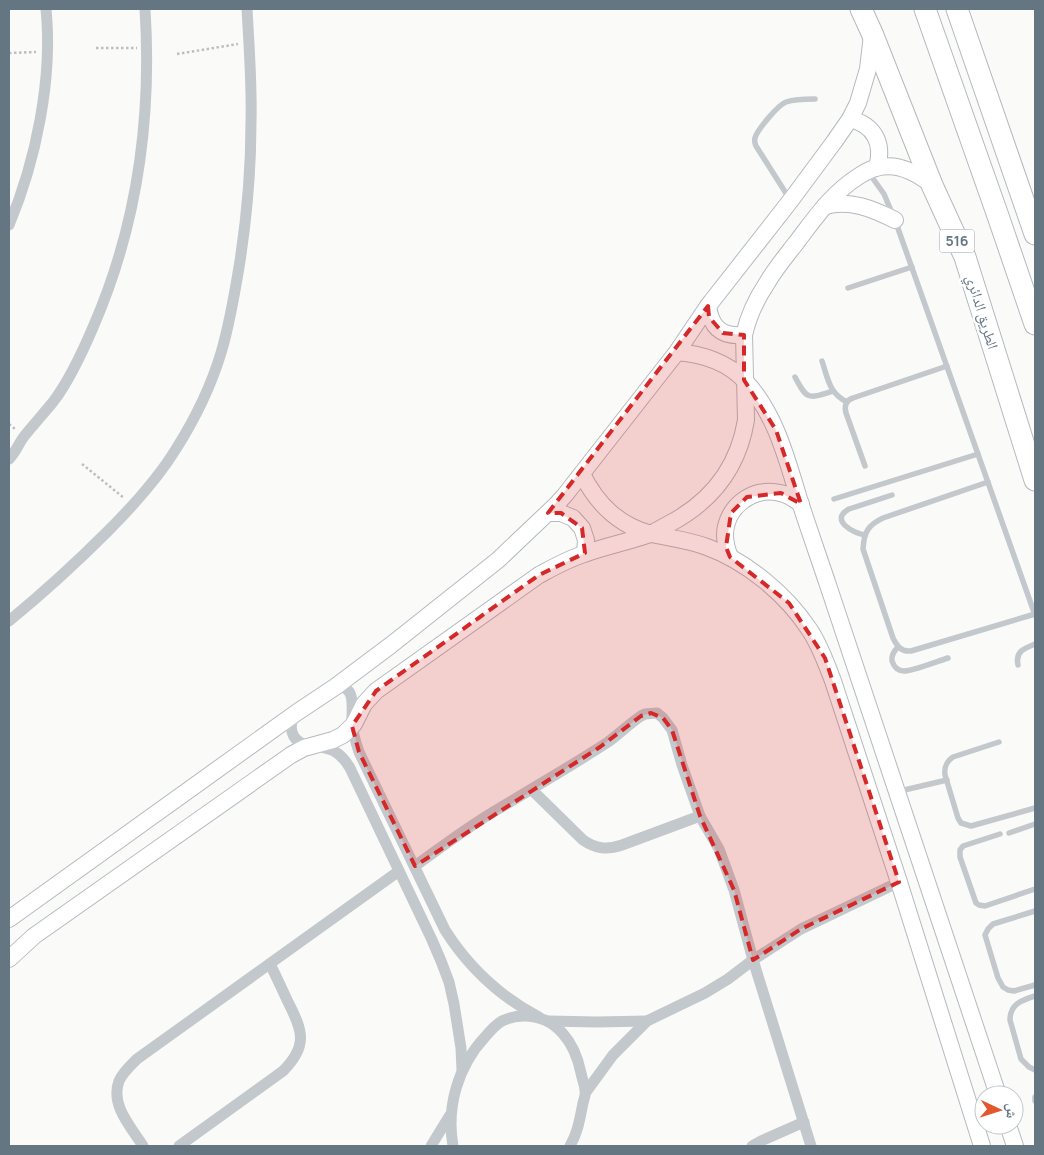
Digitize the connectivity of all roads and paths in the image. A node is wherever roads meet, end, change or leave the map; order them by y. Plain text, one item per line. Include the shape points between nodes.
1 (46, 9) edge
2 (145, 9) edge
3 (247, 9) edge
4 (861, 9) edge
5 (925, 9) edge
6 (957, 9) edge
7 (872, 33) junction
8 (249, 42) junction
9 (148, 47) junction
10 (96, 48) dead end
11 (47, 52) junction
12 (9, 53) edge
13 (177, 54) dead end
14 (815, 98) dead end
15 (850, 119) junction
16 (873, 169) junction
17 (932, 185) junction
18 (791, 200) junction
19 (825, 206) junction
20 (895, 220) junction
21 (9, 225) edge
22 (1035, 234) edge
23 (912, 267) junction
24 (848, 288) dead end
25 (708, 306) junction
26 (1035, 324) edge
27 (744, 335) junction
28 (677, 352) junction
29 (822, 361) dead end
30 (947, 366) junction
31 (795, 376) dead end
32 (744, 380) junction
33 (833, 391) junction
34 (847, 402) junction
35 (978, 454) junction
36 (9, 459) edge
37 (82, 464) dead end
38 (865, 466) dead end
39 (582, 474) junction
40 (1035, 480) edge
41 (988, 482) junction
42 (892, 495) dead end
43 (834, 500) dead end
44 (801, 504) junction
45 (133, 506) junction
46 (548, 513) junction
47 (651, 534) junction
48 (865, 535) junction
49 (585, 553) junction
50 (730, 557) junction
51 (1035, 615) edge
52 (9, 621) edge
53 (1035, 644) edge
54 (898, 647) junction
55 (948, 658) dead end
56 (1018, 665) dead end
57 (335, 687) junction
58 (296, 713) junction
59 (352, 726) junction
60 (999, 742) dead end
61 (311, 746) junction
62 (947, 780) junction
63 (532, 790) junction
64 (898, 791) junction
65 (1035, 808) edge
66 (700, 816) junction
67 (1035, 824) edge
68 (1009, 833) dead end
69 (1000, 834) dead end
70 (414, 866) junction
71 (399, 871) junction
72 (899, 882) junction
73 (1035, 889) edge
74 (1035, 911) edge
75 (9, 919) edge
76 (9, 958) edge
77 (753, 960) junction
78 (270, 964) junction
79 (1035, 985) edge
80 (1035, 996) edge
81 (543, 1019) junction
82 (647, 1021) junction
83 (462, 1070) junction
84 (1035, 1070) edge
85 (995, 1085) edge
86 (586, 1092) junction
87 (1035, 1097) edge
88 (1035, 1101) edge
89 (451, 1114) junction
90 (804, 1122) junction
91 (143, 1146) edge
92 (180, 1146) edge
93 (432, 1146) edge
94 (453, 1146) edge
95 (570, 1146) edge
96 (752, 1146) edge
97 (812, 1146) edge
98 (982, 1146) edge

1 - 11 street
2 - 9 street
3 - 8 street
4 - 7 highway, الطريق الدائري / 516
5 - 26 highway
6 - 22 highway
7 - 15 street via 868,69
7 - 17 highway, الطريق الدائري / 516
8 - 13 path
8 - 45 street via 248,202 230,320 221,354 193,419 176,450
9 - 10 path
9 - 36 street via 142,154 122,250 100,312 71,372 54,401
11 - 12 path
11 - 21 street via 36,139
14 - 18 lane via 782,104 754,139
15 - 16 street via 864,125 875,136 880,151
15 - 18 street
16 - 17 street via 907,170
16 - 19 street via 848,183
16 - 20 lane
17 - 40 highway, الطريق الدائري / 516 via 964,256
18 - 25 street
19 - 20 street via 850,204
19 - 27 street via 766,283
20 - 23 lane
23 - 24 lane
23 - 30 lane
25 - 27 street via 709,317 723,333
25 - 28 street
27 - 32 street
28 - 32 street via 706,357
28 - 39 street
29 - 33 lane
30 - 34 lane
30 - 35 lane
31 - 33 lane via 804,393 810,396
32 - 44 street via 776,430
32 - 47 street via 744,433 724,476 692,510
33 - 34 lane
34 - 38 lane via 846,413
35 - 41 lane
35 - 43 lane
37 - 45 path
39 - 46 street
39 - 47 street via 598,501 609,512
41 - 48 lane via 882,518 874,522
41 - 51 lane
42 - 48 lane via 849,509 842,515 847,528
44 - 50 street via 791,497 770,491 748,497 738,504 731,513 725,535
44 - 64 street
45 - 52 street via 58,580
46 - 49 street via 561,513 573,518 582,528 586,540
46 - 57 street via 498,560
47 - 49 street
47 - 50 street via 708,547
48 - 54 lane via 863,548
49 - 59 street via 539,575 376,691 364,704
50 - 72 street via 754,572 789,603 810,629 825,658
51 - 54 lane via 911,651
53 - 56 lane via 1019,653
54 - 55 lane via 892,659 900,670
57 - 58 street
57 - 59 street via 344,687 350,693
58 - 61 street via 291,723 293,734 300,743
58 - 75 street
59 - 61 street via 338,738
59 - 70 street via 359,752
60 - 62 lane via 953,757 944,769
61 - 71 street via 334,751 346,762
61 - 76 street via 282,761 34,936
62 - 64 lane
62 - 65 lane via 958,818 966,825 977,826
63 - 66 street via 583,840 597,848 614,848
63 - 66 street via 600,747 641,716 657,713 672,730
63 - 70 street
64 - 85 street
66 - 77 street via 723,860
67 - 68 lane
69 - 73 lane via 960,850 976,903 985,906
70 - 81 street via 441,923 473,969 516,1004
71 - 78 street
71 - 83 street via 449,982
72 - 77 street via 801,930
72 - 98 street
74 - 79 lane via 993,924 985,935 1003,987 1014,991
77 - 82 street via 705,993
77 - 90 street
78 - 91 street via 126,1070 119,1081 118,1106
78 - 92 street via 301,1034 293,1061
80 - 84 lane via 1015,1005 1010,1015 1021,1060
81 - 82 street
81 - 83 street via 519,1016 501,1022 478,1044
81 - 86 street via 560,1031 570,1044
82 - 86 street via 613,1055
83 - 89 street
86 - 95 street via 578,1128
87 - 88 lane
89 - 93 street
89 - 94 street
90 - 96 street
90 - 97 street

